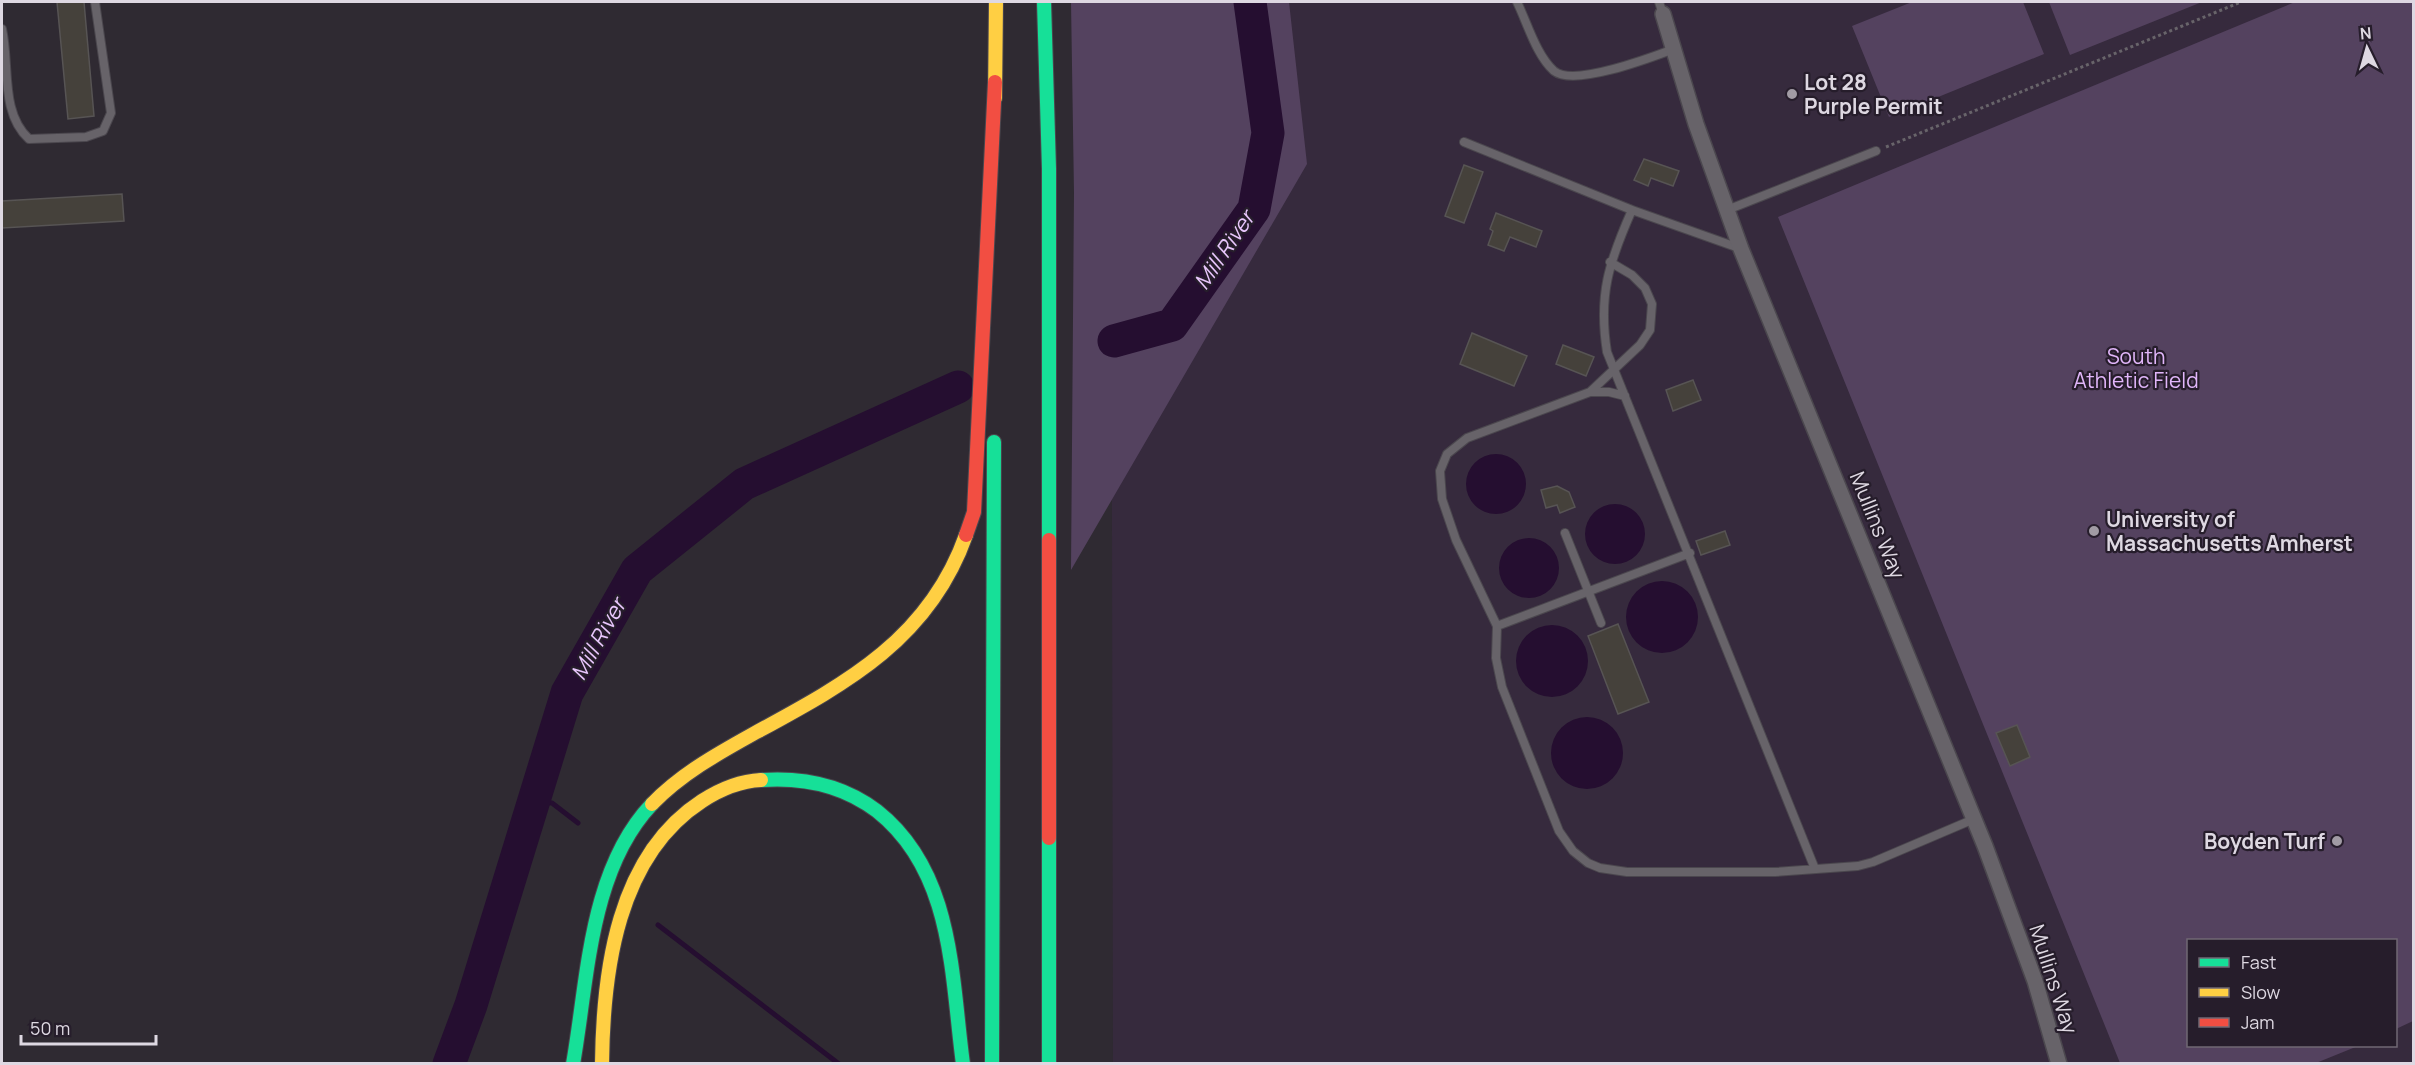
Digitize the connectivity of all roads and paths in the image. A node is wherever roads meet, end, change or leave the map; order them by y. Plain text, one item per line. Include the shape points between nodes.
1 (95, 2) edge
2 (996, 2) edge
3 (1044, 2) edge
4 (1517, 2) edge
5 (2241, 2) edge
6 (1661, 8) edge
7 (2, 29) edge
8 (1674, 49) junction
9 (995, 82) junction
10 (1464, 142) dead end
11 (1876, 151) joint
12 (1632, 210) junction
13 (1727, 210) junction
14 (1741, 249) junction
15 (1610, 262) junction
16 (1614, 370) junction
17 (1590, 392) junction
18 (1625, 396) junction
19 (994, 399) dead end
20 (994, 422) dead end
21 (1565, 533) dead end
22 (1690, 553) junction
23 (1588, 591) junction
24 (1601, 623) dead end
25 (1497, 626) junction
26 (1974, 819) junction
27 (1815, 868) junction
28 (603, 1060) edge
29 (574, 1062) edge
30 (963, 1064) edge
31 (992, 1064) edge
32 (1049, 1064) edge
33 (2059, 1064) edge

1 - 7 lane via 111,113 103,131 86,137 29,140 17,129 10,107
2 - 9 main road
3 - 32 main road via 1050,169
4 - 8 lane via 1543,57 1555,72 1573,77 1635,63
5 - 11 path
6 - 8 street, Mullins Way
8 - 13 street, Mullins Way
9 - 19 main road
9 - 29 main road via 974,512 957,560 929,608 886,655 692,771 666,790 641,817 609,882 588,964
10 - 12 lane
11 - 13 lane
12 - 14 lane
12 - 15 lane
13 - 14 street, Mullins Way
14 - 26 street, Mullins Way
15 - 16 lane via 1603,296 1603,326
15 - 16 lane via 1645,288 1652,304 1650,330
16 - 17 lane
16 - 18 lane
17 - 18 lane
17 - 25 lane via 1467,438 1442,461 1442,499 1456,540
18 - 22 lane
20 - 31 main road
21 - 23 lane
22 - 23 lane
22 - 27 lane
23 - 24 lane
23 - 25 lane
25 - 27 lane via 1496,658 1502,687 1559,831 1583,859 1627,872 1775,872
26 - 27 lane via 1873,862
26 - 33 street, Mullins Way via 2035,981
28 - 30 main road via 605,997 615,945 635,883 657,842 689,810 723,790 761,780 795,777 833,785 871,804 904,835 921,861 943,925

